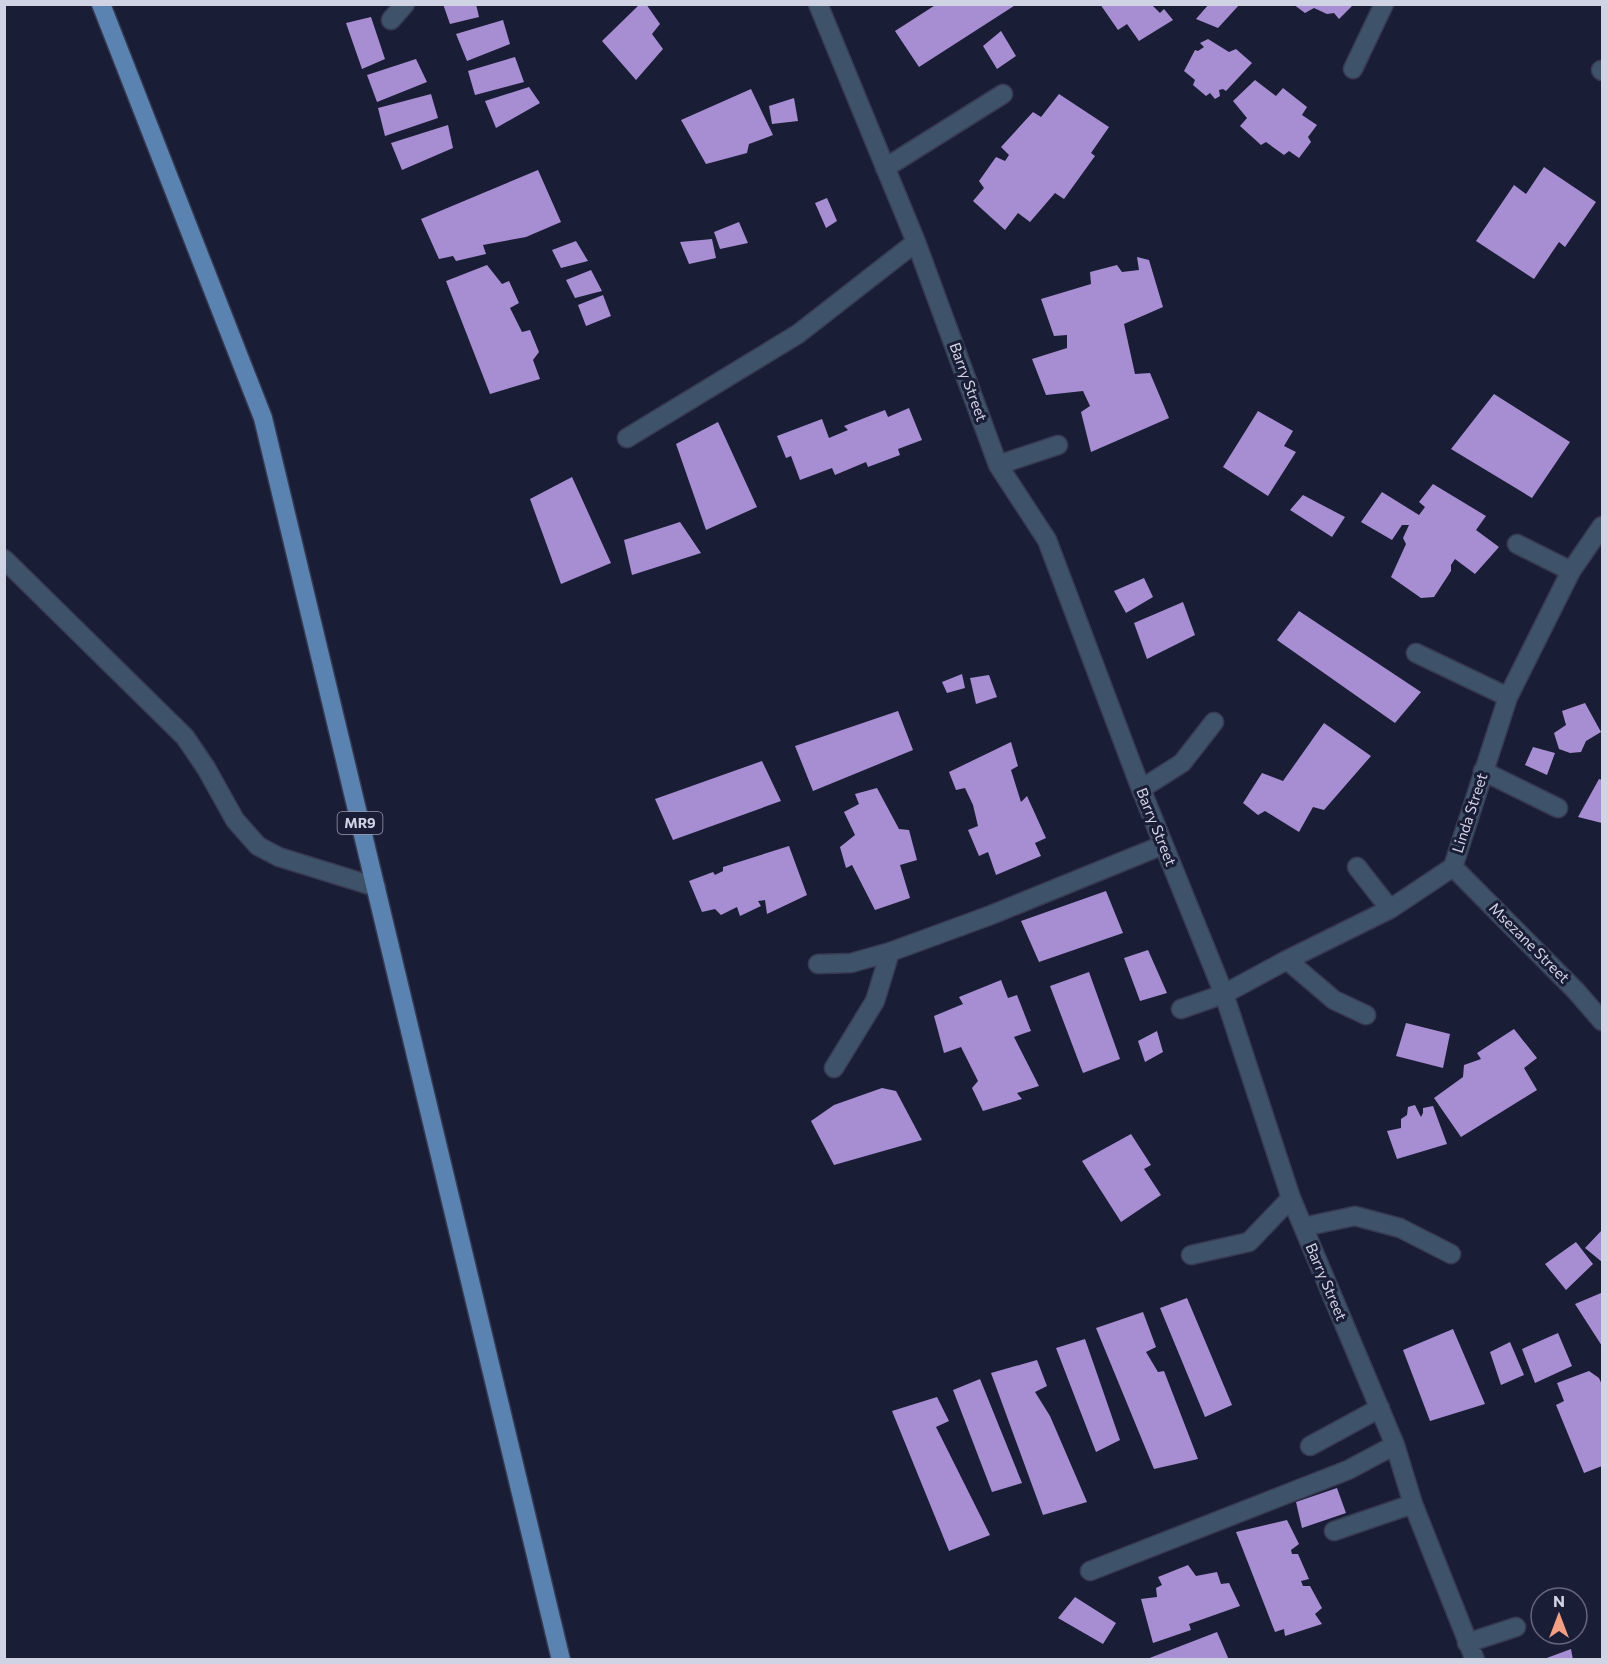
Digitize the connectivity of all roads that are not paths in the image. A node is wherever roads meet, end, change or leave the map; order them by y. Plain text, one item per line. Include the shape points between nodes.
1 (101, 4) edge
2 (405, 4) edge
3 (818, 4) edge
4 (1384, 4) edge
5 (391, 20) dead end
6 (1353, 69) dead end
7 (1003, 94) dead end
8 (885, 168) junction
9 (916, 242) junction
10 (627, 438) dead end
11 (1058, 445) dead end
12 (998, 465) junction
13 (1602, 526) edge
14 (1517, 544) dead end
15 (4, 559) edge
16 (1570, 571) junction
17 (1416, 653) dead end
18 (1508, 697) junction
19 (1214, 722) dead end
20 (1483, 771) junction
21 (1141, 789) junction
22 (1558, 808) dead end
23 (1163, 845) junction
24 (1357, 867) dead end
25 (1453, 867) junction
26 (375, 887) junction
27 (1390, 909) junction
28 (890, 952) junction
29 (1287, 960) junction
30 (818, 964) dead end
31 (1224, 994) junction
32 (1181, 1009) dead end
33 (1366, 1015) dead end
34 (1602, 1021) edge
35 (834, 1068) dead end
36 (1291, 1198) junction
37 (1303, 1227) junction
38 (1451, 1254) dead end
39 (1191, 1255) dead end
40 (1380, 1408) junction
41 (1395, 1445) junction
42 (1310, 1446) dead end
43 (1413, 1504) junction
44 (1334, 1531) dead end
45 (1090, 1571) dead end
46 (1516, 1627) dead end
47 (1467, 1643) junction
48 (561, 1659) edge
49 (1475, 1659) edge

1 - 26 main road, MR9 via 263,418
2 - 5 street
3 - 8 street, Barry Street
4 - 6 street
7 - 8 street
8 - 9 street, Barry Street
9 - 10 street via 798,334
9 - 12 street, Barry Street
11 - 12 street
12 - 21 street, Barry Street via 1047,540
13 - 16 street, Linda Street
14 - 16 street
15 - 26 street via 185,737 207,768 234,820 258,846 279,857
16 - 18 street, Linda Street
17 - 18 street
18 - 20 street, Linda Street
19 - 21 street via 1182,763
20 - 22 street
20 - 25 street, Linda Street
21 - 23 street, Barry Street
23 - 28 street
23 - 31 street, Barry Street
24 - 27 street
25 - 27 street, Linda Street
25 - 34 street, Msezane Street
26 - 48 main road, MR9
27 - 29 street, Linda Street
28 - 30 street via 851,963
28 - 35 street via 874,1001
29 - 31 street, Linda Street
29 - 33 street via 1334,1000
31 - 32 street, Linda Street
31 - 36 street, Barry Street
36 - 37 street, Barry Street
36 - 39 street via 1249,1242
37 - 38 street via 1355,1216 1400,1228
37 - 40 street, Barry Street
40 - 41 street, Barry Street
40 - 42 street
41 - 43 street, Barry Street
41 - 45 street via 1348,1470
43 - 44 street
43 - 47 street, Barry Street
46 - 47 street
47 - 49 street, Barry Street

